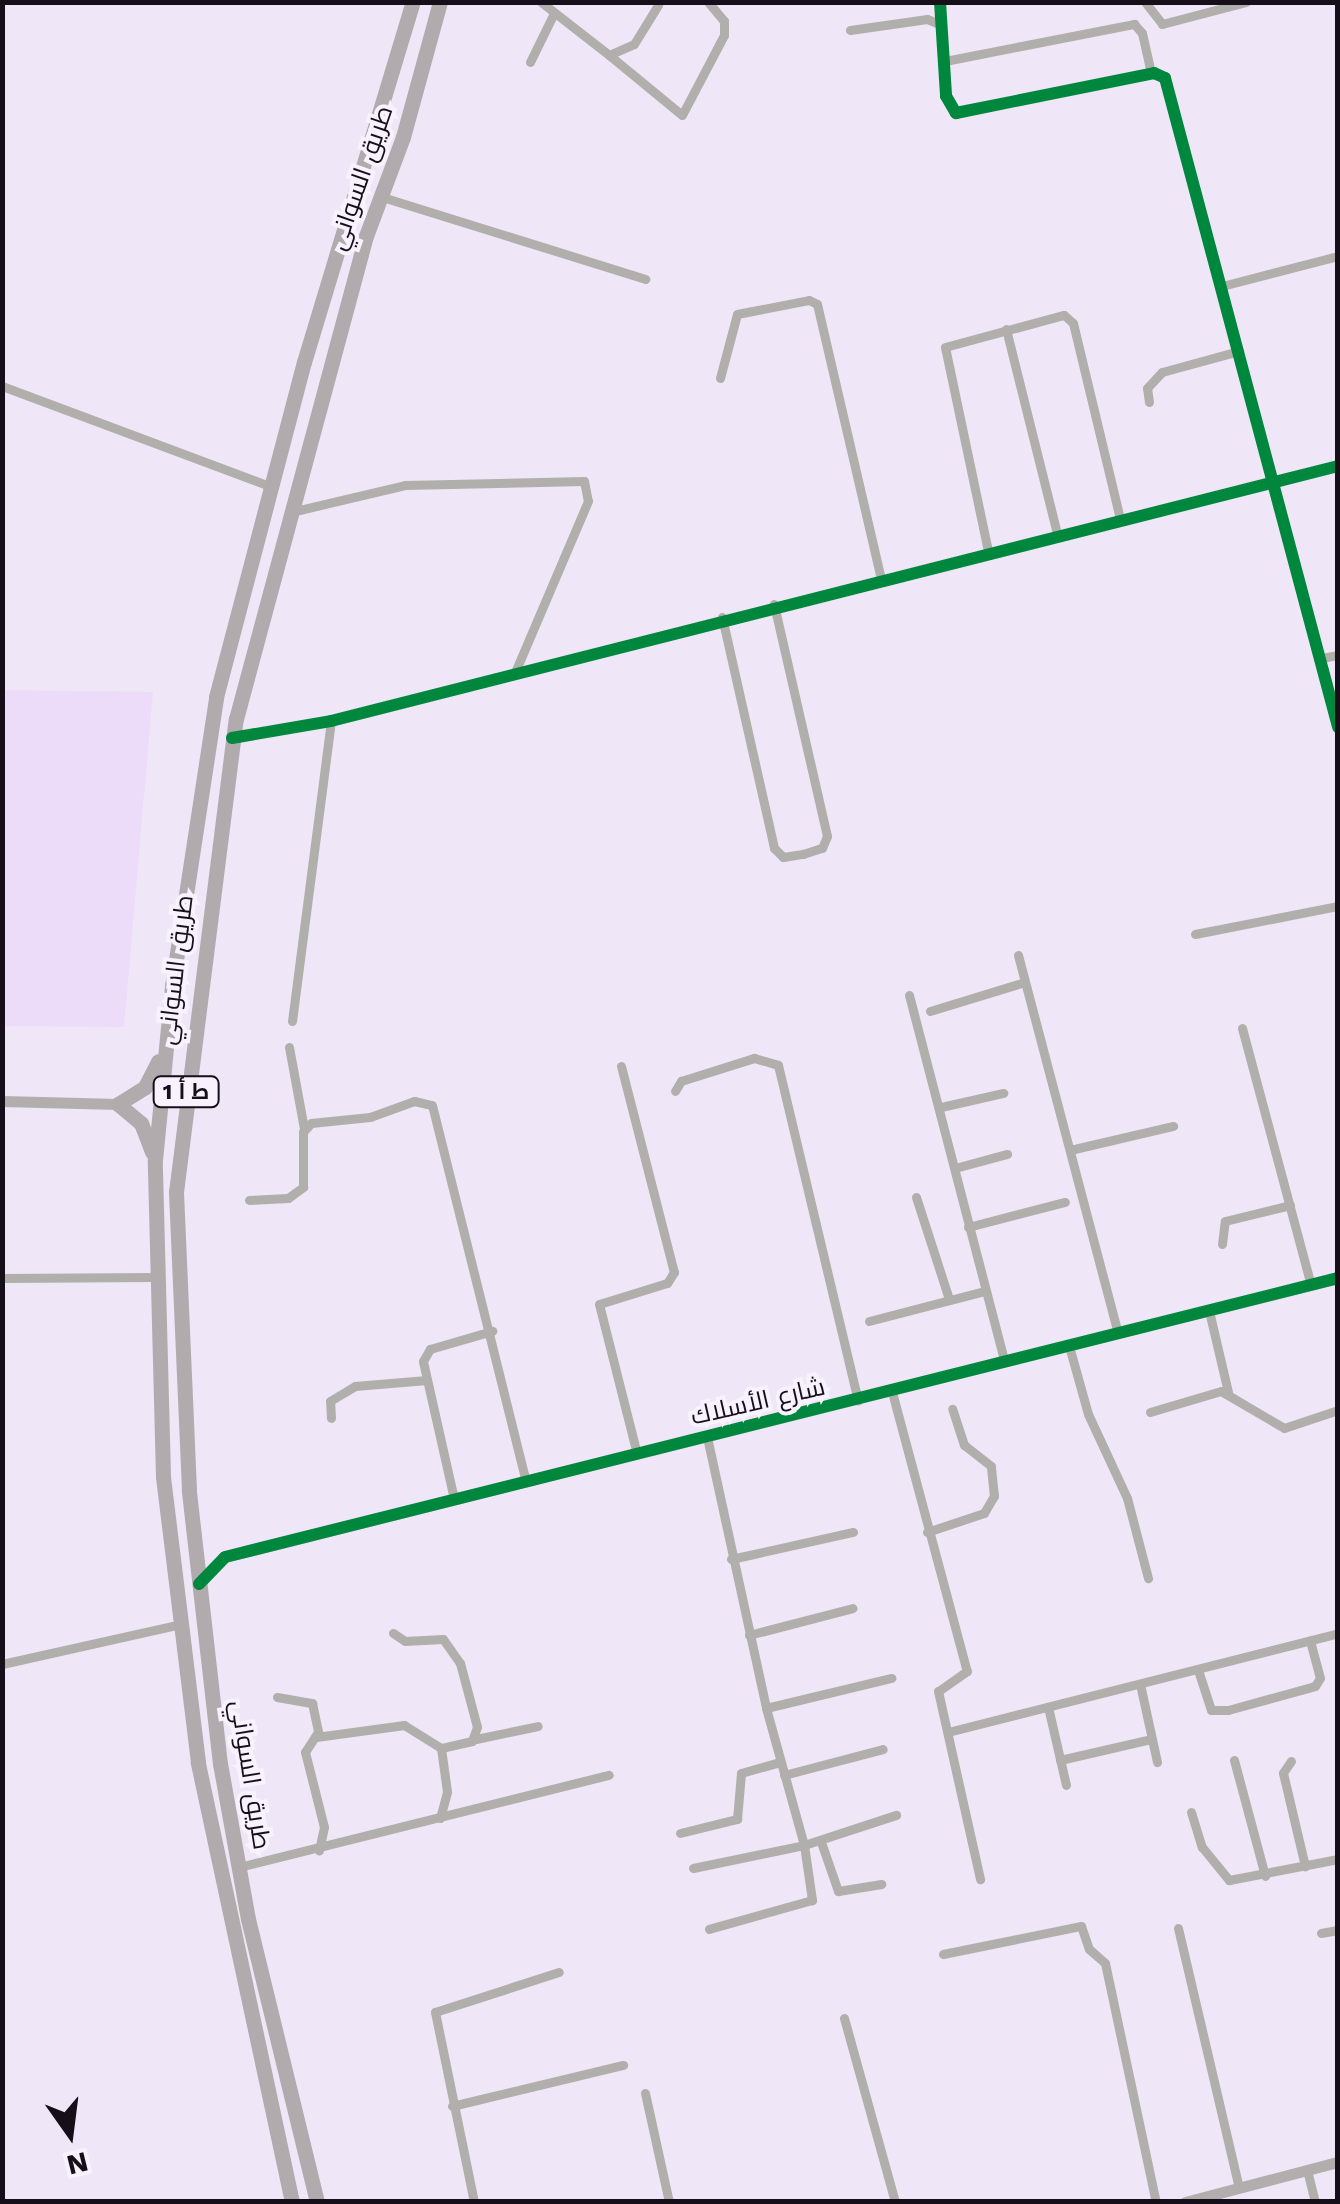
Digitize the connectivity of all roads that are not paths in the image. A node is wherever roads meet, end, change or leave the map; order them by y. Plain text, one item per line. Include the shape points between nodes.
1 (413, 2) edge
2 (440, 2) edge
3 (541, 2) edge
4 (708, 2) edge
5 (940, 2) edge
6 (1145, 2) edge
7 (1246, 2) edge
8 (658, 5) dead end
9 (554, 13) junction
10 (942, 25) junction
11 (850, 30) dead end
12 (609, 55) junction
13 (945, 61) junction
14 (530, 62) dead end
15 (1152, 73) junction
16 (380, 196) junction
17 (1338, 256) edge
18 (646, 279) dead end
19 (1222, 286) junction
20 (1006, 329) junction
21 (1240, 352) junction
22 (720, 378) dead end
23 (2, 386) edge
24 (1149, 402) dead end
25 (1338, 466) edge
26 (1274, 482) junction
27 (272, 487) junction
28 (291, 512) junction
29 (1120, 519) junction
30 (1058, 534) junction
31 (988, 551) junction
32 (882, 578) junction
33 (774, 604) junction
34 (239, 615) junction
35 (722, 617) junction
36 (261, 629) junction
37 (1338, 656) edge
38 (1322, 658) junction
39 (225, 666) junction
40 (516, 670) junction
41 (248, 674) junction
42 (331, 721) junction
43 (1338, 727) edge
44 (232, 738) junction
45 (1338, 906) edge
46 (1195, 934) dead end
47 (1018, 956) dead end
48 (1025, 982) junction
49 (909, 995) dead end
50 (930, 1011) dead end
51 (292, 1021) dead end
52 (1242, 1028) dead end
53 (165, 1038) junction
54 (289, 1047) dead end
55 (621, 1066) dead end
56 (675, 1091) dead end
57 (1003, 1093) dead end
58 (2, 1101) edge
59 (118, 1104) junction
60 (941, 1107) junction
61 (1173, 1126) dead end
62 (304, 1129) junction
63 (1070, 1150) junction
64 (1008, 1154) dead end
65 (155, 1160) junction
66 (955, 1168) junction
67 (916, 1196) dead end
68 (249, 1200) dead end
69 (1065, 1202) dead end
70 (1290, 1205) junction
71 (968, 1227) junction
72 (1222, 1244) dead end
73 (154, 1277) junction
74 (2, 1278) edge
75 (1338, 1278) edge
76 (1311, 1285) junction
77 (986, 1291) junction
78 (949, 1300) junction
79 (1209, 1310) junction
80 (869, 1320) dead end
81 (492, 1331) junction
82 (1118, 1333) junction
83 (1070, 1346) junction
84 (1004, 1361) junction
85 (427, 1380) junction
86 (892, 1392) junction
87 (1228, 1392) junction
88 (858, 1400) junction
89 (952, 1409) dead end
90 (1338, 1410) edge
91 (1150, 1412) dead end
92 (331, 1418) dead end
93 (707, 1437) junction
94 (637, 1454) junction
95 (526, 1481) junction
96 (454, 1499) junction
97 (853, 1532) dead end
98 (927, 1532) junction
99 (194, 1544) junction
100 (225, 1557) junction
101 (731, 1559) junction
102 (1148, 1578) dead end
103 (199, 1584) junction
104 (853, 1608) dead end
105 (181, 1624) junction
106 (392, 1633) dead end
107 (1338, 1634) edge
108 (749, 1635) junction
109 (1310, 1640) junction
110 (2, 1664) edge
111 (1198, 1670) junction
112 (890, 1678) dead end
113 (1140, 1684) junction
114 (276, 1697) dead end
115 (1048, 1707) junction
116 (766, 1708) junction
117 (538, 1726) dead end
118 (948, 1732) junction
119 (316, 1737) junction
120 (1151, 1738) junction
121 (476, 1739) junction
122 (441, 1748) junction
123 (883, 1748) dead end
124 (1060, 1760) junction
125 (1234, 1760) dead end
126 (1291, 1761) dead end
127 (780, 1762) junction
128 (1157, 1762) dead end
129 (784, 1774) junction
130 (609, 1775) dead end
131 (1066, 1786) dead end
132 (1191, 1812) dead end
133 (896, 1815) dead end
134 (440, 1818) junction
135 (680, 1833) dead end
136 (821, 1842) junction
137 (804, 1845) junction
138 (319, 1850) junction
139 (1338, 1859) edge
140 (1306, 1866) junction
141 (239, 1867) junction
142 (693, 1868) dead end
143 (1265, 1876) junction
144 (980, 1879) dead end
145 (880, 1884) dead end
146 (1178, 1928) dead end
147 (709, 1929) dead end
148 (1338, 1930) edge
149 (1321, 1934) dead end
150 (943, 1954) dead end
151 (559, 1972) dead end
152 (844, 2018) dead end
153 (624, 2066) dead end
154 (645, 2093) dead end
155 (452, 2106) junction
156 (1338, 2162) edge
157 (1307, 2170) junction
158 (1239, 2188) junction
159 (1202, 2199) edge
160 (292, 2202) edge
161 (316, 2202) edge
162 (474, 2202) edge
163 (669, 2202) edge
164 (895, 2202) edge
165 (1156, 2202) edge
166 (1185, 2202) edge
167 (1315, 2202) edge

1 - 27 highway, طريق السواني / ط أ 1
2 - 16 highway, طريق السواني / ط أ 1
3 - 9 street
4 - 12 street via 724,21 724,35 682,115
5 - 10 street
6 - 7 street via 1162,24
8 - 12 street via 634,44
9 - 12 street
9 - 14 street
10 - 11 street via 927,19
10 - 13 street
13 - 15 street via 1134,24
13 - 15 street via 946,96 960,114
15 - 19 street via 1169,87
16 - 18 street
16 - 28 highway, طريق السواني / ط أ 1
17 - 19 street
19 - 21 street
20 - 29 street via 1072,318
20 - 30 street
20 - 31 street via 948,344 944,352
21 - 24 street via 1162,372 1147,388
21 - 26 street
22 - 32 street via 737,314 800,301 817,304
23 - 27 street
25 - 26 street
26 - 29 street
26 - 38 street
27 - 34 highway, طريق السواني / ط أ 1
28 - 36 highway, طريق السواني / ط أ 1
28 - 40 street via 405,485 584,481 588,501
29 - 30 street
30 - 31 street
31 - 32 street
32 - 33 street
33 - 35 street
33 - 35 street via 828,836 822,848 803,854 783,857 774,848
34 - 36 highway via 245,628
34 - 39 highway, طريق السواني / ط أ 1
35 - 40 street
36 - 41 highway, طريق السواني / ط أ 1
37 - 38 street
38 - 43 street
39 - 41 highway
39 - 53 highway, طريق السواني / ط أ 1
40 - 42 street
41 - 44 highway, طريق السواني / ط أ 1
42 - 44 street
42 - 51 street
44 - 99 highway, طريق السواني / ط أ 1 via 176,1192
45 - 46 street
47 - 48 street
48 - 50 street
48 - 63 street
49 - 60 street
52 - 70 street
53 - 59 highway via 150,1082
53 - 65 highway, طريق السواني / ط أ 1
54 - 62 street
55 - 94 street via 674,1272 667,1283 598,1304
56 - 88 street via 681,1081 754,1058 778,1065
57 - 60 street
58 - 59 street
59 - 65 highway via 141,1124
60 - 66 street
61 - 63 street
62 - 68 street via 304,1187 288,1198
62 - 81 street via 414,1101 432,1105
63 - 82 street
64 - 66 street
65 - 73 highway, طريق السواني / ط أ 1
66 - 71 street
67 - 78 street
69 - 71 street
70 - 72 street via 1224,1221
70 - 76 street
71 - 77 street
73 - 74 street
73 - 105 highway, طريق السواني / ط أ 1 via 163,1476
75 - 76 street, شارع الأسلاك
76 - 79 street, شارع الأسلاك
77 - 78 street
77 - 84 street
78 - 80 street
79 - 82 street, شارع الأسلاك
79 - 87 street
81 - 85 street via 430,1349 423,1361
81 - 95 street
82 - 83 street, شارع الأسلاك
83 - 84 street, شارع الأسلاك
83 - 102 street via 1088,1414 1127,1498
84 - 86 street, شارع الأسلاك
85 - 92 street via 355,1386 330,1401
85 - 96 street
86 - 88 street, شارع الأسلاك
86 - 98 street
87 - 90 street via 1284,1428
87 - 91 street
88 - 93 street, شارع الأسلاك
89 - 98 street via 964,1445 992,1469 994,1496 984,1512
93 - 94 street, شارع الأسلاك
93 - 101 street
94 - 95 street, شارع الأسلاك
95 - 96 street, شارع الأسلاك
96 - 100 street, شارع الأسلاك
97 - 101 street
98 - 118 street via 967,1671 938,1691
99 - 100 street
99 - 103 highway, طريق السواني / ط أ 1
100 - 103 street
101 - 108 street
103 - 141 highway, طريق السواني / ط أ 1
104 - 108 street
105 - 110 street
105 - 160 highway, طريق السواني / ط أ 1 via 210,1844
106 - 121 street via 406,1640 443,1639 460,1663
107 - 109 street
108 - 116 street
109 - 111 street
109 - 111 street via 1320,1678 1315,1686 1228,1710 1211,1710
111 - 113 street
112 - 116 street
113 - 115 street
113 - 120 street
114 - 119 street via 308,1698
115 - 118 street
115 - 124 street
116 - 127 street
117 - 121 street
118 - 144 street
119 - 122 street via 404,1725
119 - 138 street via 305,1752 324,1827
120 - 124 street
120 - 128 street
121 - 122 street
122 - 134 street via 447,1792
123 - 129 street
124 - 131 street
125 - 143 street
126 - 140 street via 1283,1774
127 - 129 street
127 - 135 street via 742,1773 737,1819
129 - 137 street
130 - 134 street
132 - 143 street via 1220,1873 1230,1880
133 - 136 street
134 - 138 street
136 - 137 street
136 - 145 street via 838,1891
137 - 142 street
137 - 147 street via 812,1900
138 - 141 street
139 - 140 street
140 - 143 street
141 - 161 highway, طريق السواني / ط أ 1
146 - 158 street
148 - 149 street
150 - 165 street via 1081,1926 1089,1949 1105,1963
151 - 155 street via 440,2006 434,2022
152 - 164 street
153 - 155 street
154 - 163 street
155 - 162 street
156 - 157 street
157 - 158 street
157 - 167 street
158 - 159 street
159 - 166 street

